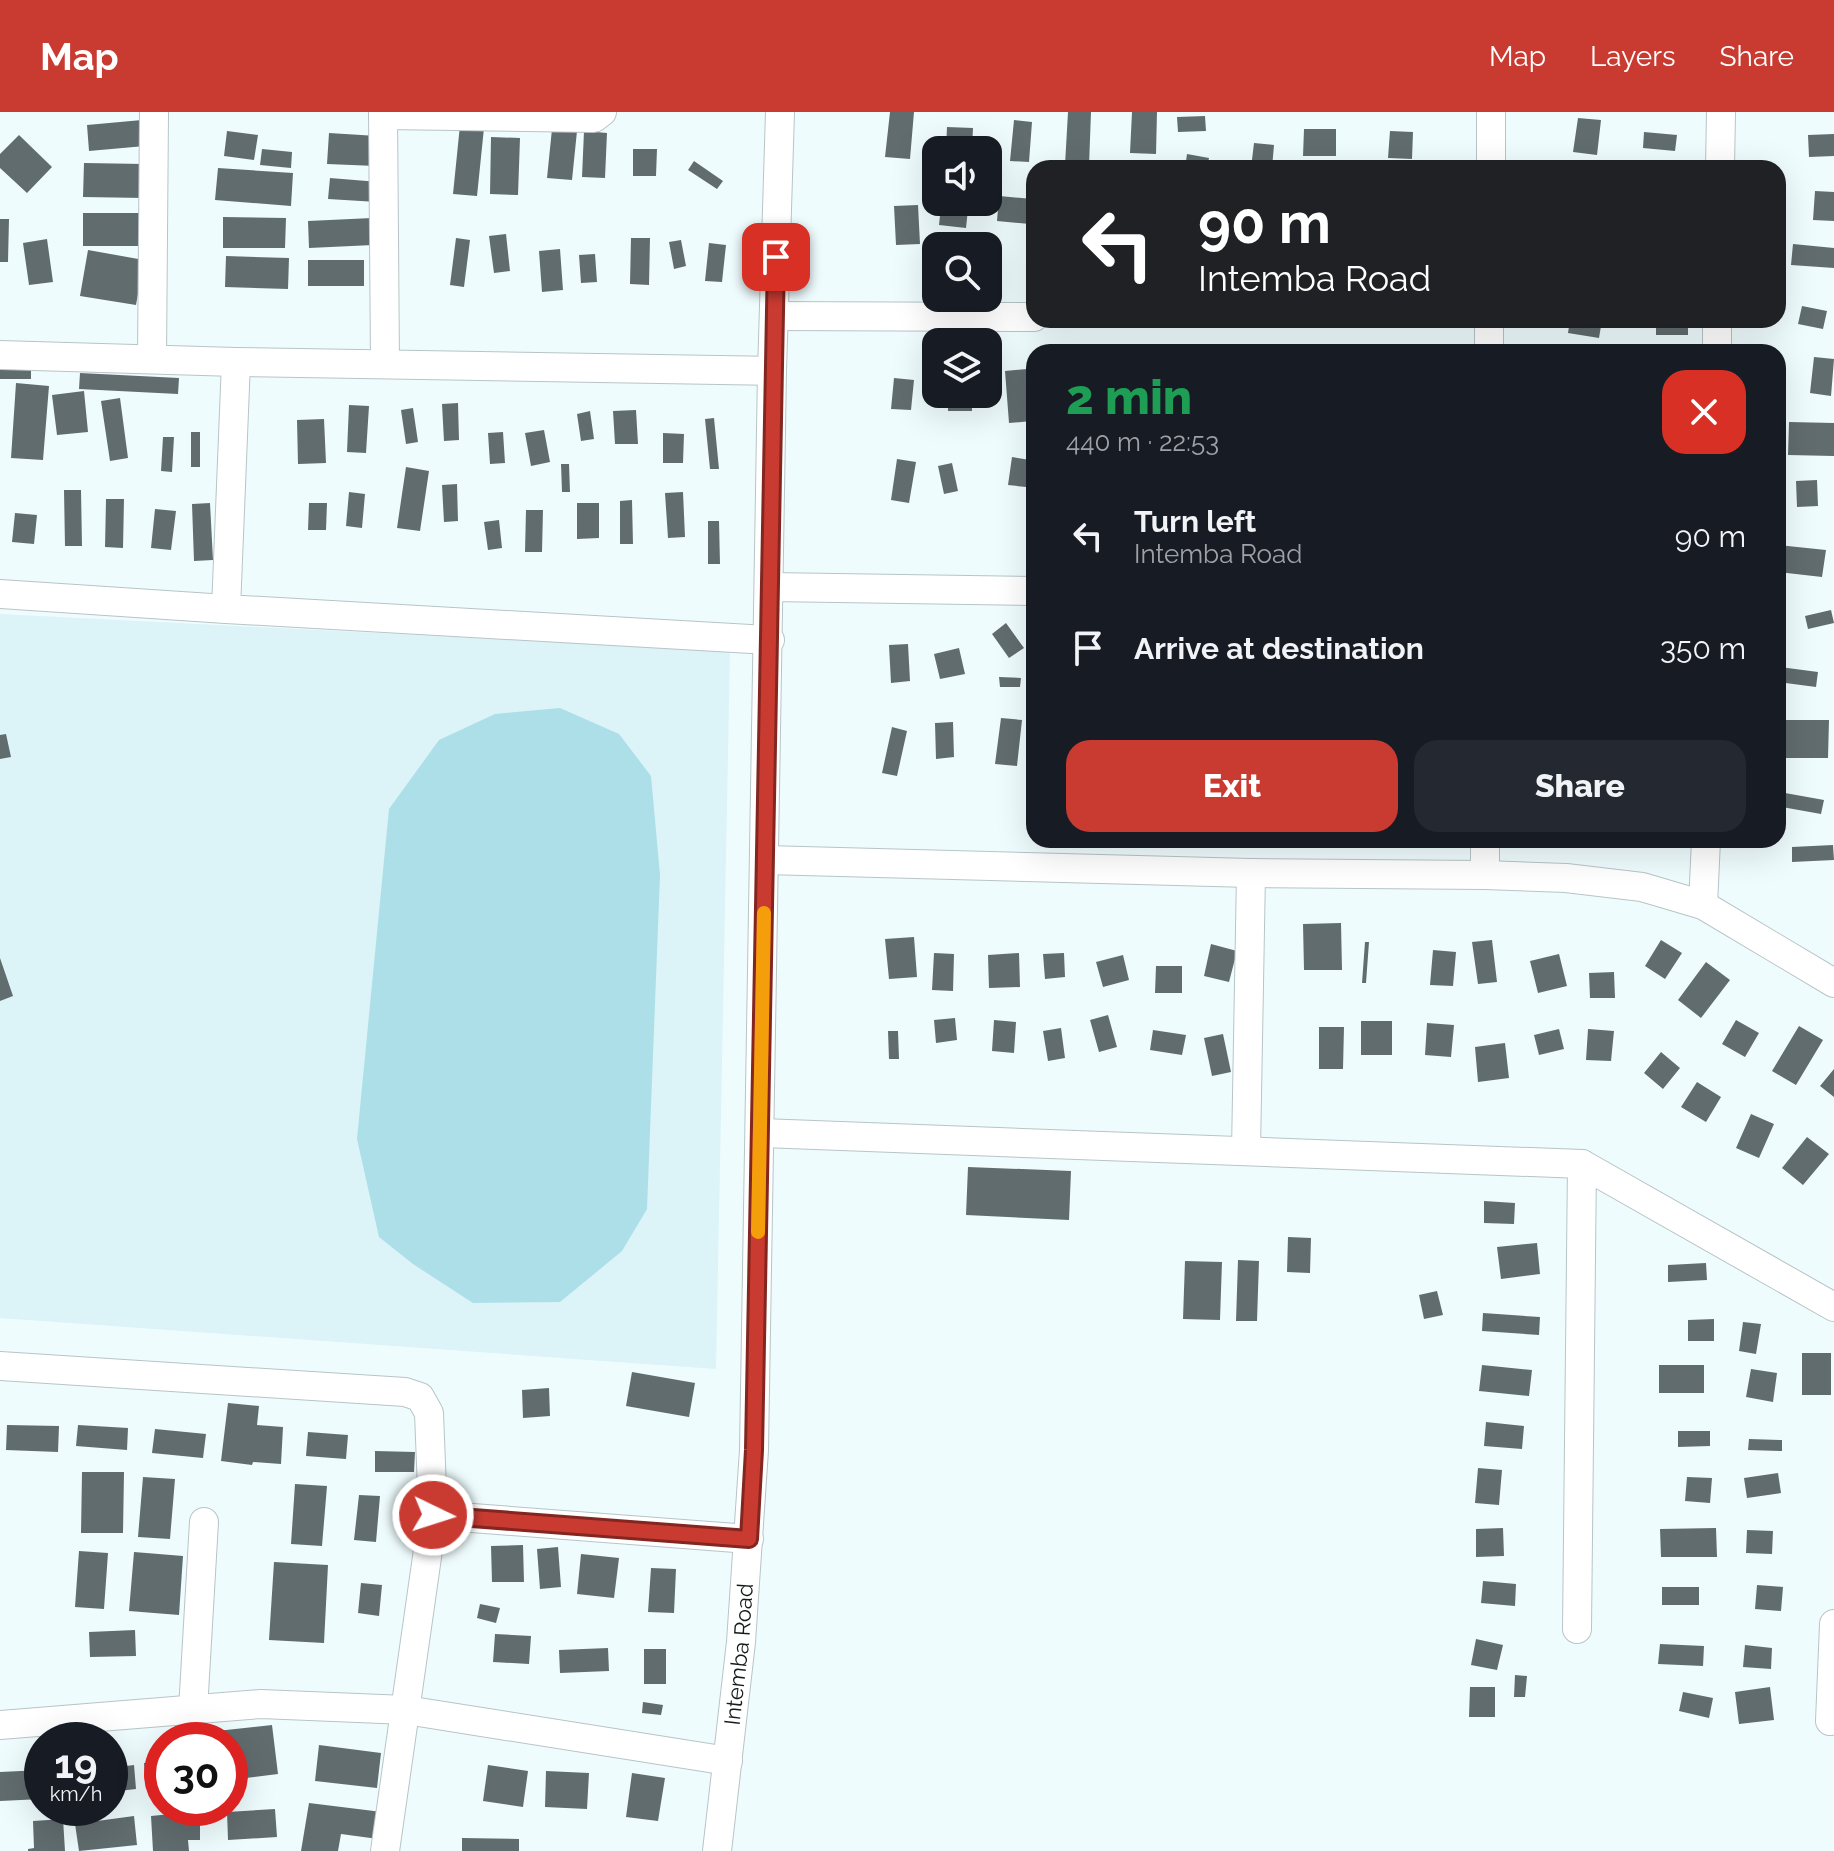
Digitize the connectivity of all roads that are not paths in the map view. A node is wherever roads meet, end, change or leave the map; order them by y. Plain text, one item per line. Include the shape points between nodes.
1 (154, 112) edge
2 (602, 112) edge
3 (780, 112) edge
4 (1491, 112) edge
5 (1721, 112) edge
6 (383, 113) edge
7 (1491, 160) edge
8 (1720, 160) edge
9 (774, 316) junction
10 (1026, 317) edge
11 (0, 355) edge
12 (152, 359) junction
13 (236, 362) junction
14 (385, 363) junction
15 (772, 371) junction
16 (770, 587) junction
17 (1026, 591) edge
18 (0, 594) edge
19 (226, 609) junction
20 (770, 640) junction
21 (1485, 848) edge
22 (1706, 848) edge
23 (765, 860) junction
24 (1251, 873) junction
25 (1485, 875) junction
26 (1703, 905) junction
27 (1834, 983) edge
28 (760, 1133) junction
29 (1246, 1151) junction
30 (1582, 1164) junction
31 (1834, 1307) edge
32 (0, 1366) edge
33 (433, 1515) junction
34 (204, 1522) dead end
35 (749, 1539) junction
36 (1834, 1624) edge
37 (1577, 1629) dead end
38 (193, 1710) junction
39 (406, 1710) junction
40 (1830, 1721) dead end
41 (0, 1725) edge
42 (728, 1761) junction
43 (385, 1851) edge
44 (717, 1851) edge

1 - 12 street
2 - 6 street via 594,118
3 - 9 street, Intemba Road
4 - 7 street
5 - 8 street
6 - 14 street
9 - 10 street
9 - 15 street, Intemba Road
11 - 12 street
12 - 13 street
13 - 14 street
13 - 19 street
14 - 15 street
15 - 16 street, Intemba Road
16 - 17 street
16 - 20 street, Intemba Road
18 - 19 street
19 - 20 street
20 - 23 street, Intemba Road
21 - 25 street
22 - 26 street
23 - 24 street
23 - 28 street, Intemba Road
24 - 25 street
24 - 29 street
25 - 26 street via 1642,887
26 - 27 street
28 - 29 street
28 - 35 street, Intemba Road
29 - 30 street
30 - 31 street
30 - 37 street
32 - 33 street via 420,1397 429,1413
33 - 35 street
33 - 39 street
34 - 38 street
35 - 42 street, Intemba Road
36 - 40 street
38 - 39 street via 261,1704
38 - 41 street
39 - 42 street
39 - 43 street
42 - 44 street, Intemba Road

